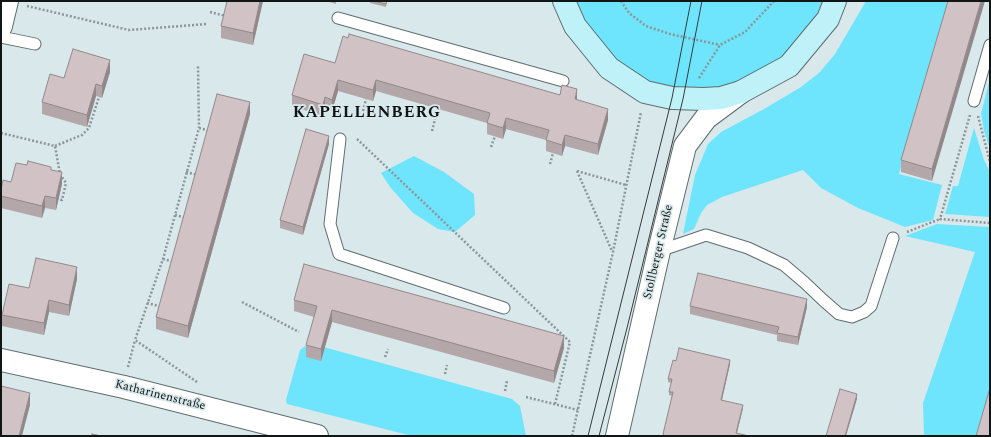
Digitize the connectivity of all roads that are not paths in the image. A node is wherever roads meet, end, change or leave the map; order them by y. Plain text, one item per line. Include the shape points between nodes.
1 (564, 1) edge
2 (835, 1) edge
3 (17, 3) edge
4 (338, 18) dead end
5 (1, 26) edge
6 (1, 36) edge
7 (35, 44) dead end
8 (990, 45) edge
9 (563, 81) dead end
10 (741, 92) junction
11 (974, 101) road end
12 (340, 139) dead end
13 (893, 238) road end
14 (659, 252) junction
15 (504, 308) dead end
16 (1, 360) edge
17 (317, 436) edge
18 (617, 436) edge

1 - 10 main road via 576,26 609,68 645,92 672,98 704,99 721,98
2 - 10 main road via 828,19 789,66
3 - 5 street
4 - 9 lane
6 - 7 lane
8 - 11 lane
10 - 14 street, Stollberger Straße via 706,118 685,146
12 - 15 lane via 330,224 339,254
13 - 14 lane via 871,306 852,317 839,314 784,265 748,248 706,235
14 - 18 street, Stollberger Straße
16 - 17 street, Katharinenstraße via 124,386

